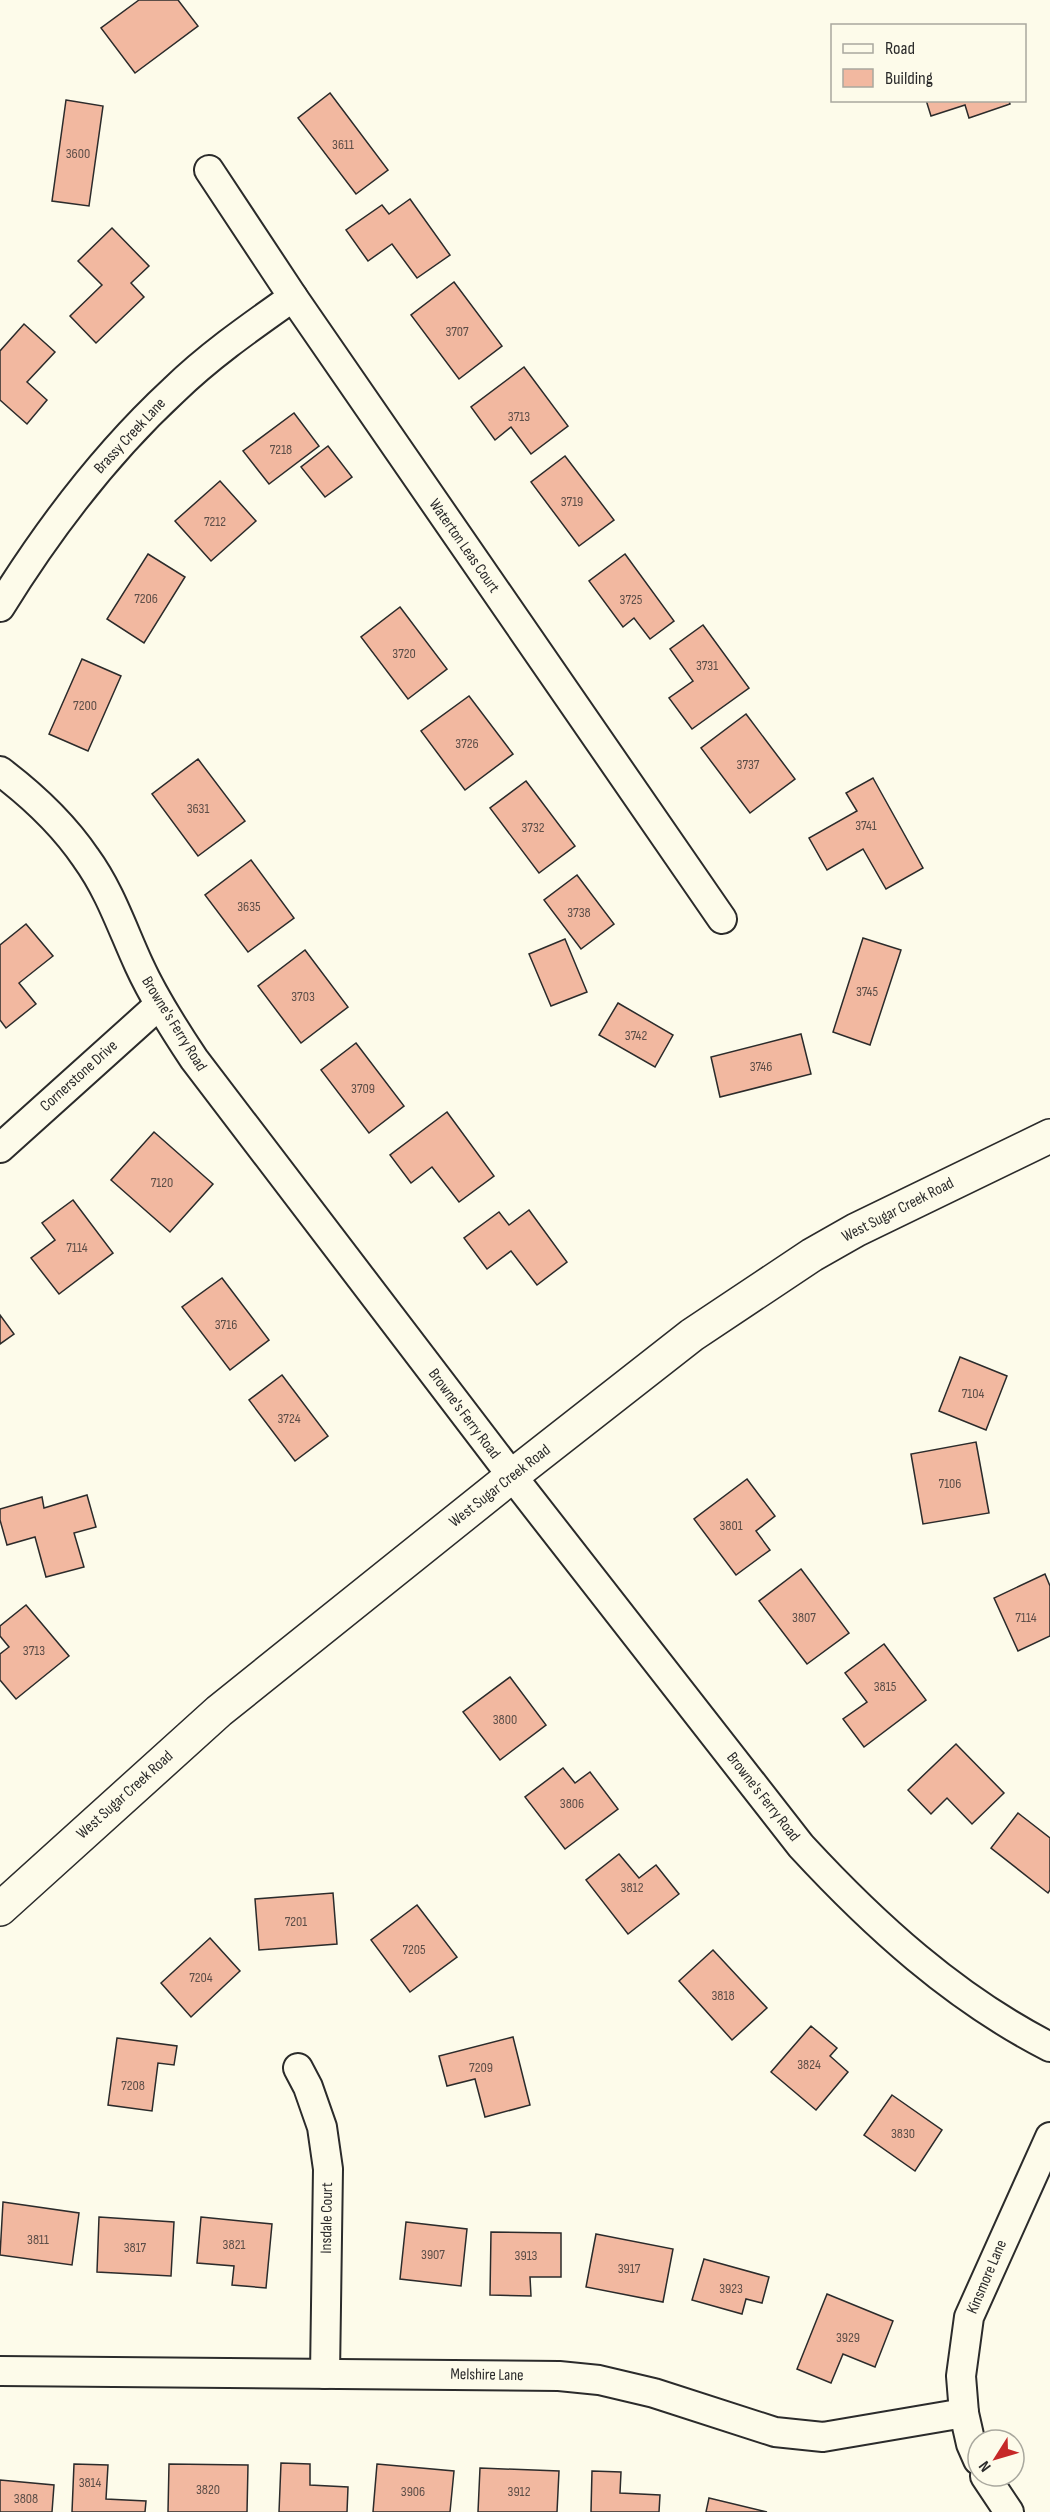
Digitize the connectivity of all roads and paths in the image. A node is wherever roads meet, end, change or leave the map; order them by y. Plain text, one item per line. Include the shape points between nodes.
1 (209, 170) dead end
2 (293, 297) junction
3 (0, 607) edge
4 (0, 771) edge
5 (722, 919) dead end
6 (159, 1005) junction
7 (1050, 1136) edge
8 (0, 1148) edge
9 (512, 1476) junction
10 (0, 1908) edge
11 (1050, 2048) edge
12 (298, 2068) dead end
13 (1050, 2137) edge
14 (0, 2371) edge
15 (325, 2374) junction
16 (964, 2413) junction
17 (967, 2428) edge
18 (993, 2488) edge
19 (1009, 2512) edge

1 - 2 street, Waterton Leas Court
2 - 3 street, Brassy Creek Lane via 232,341 144,419 90,479
2 - 5 street, Waterton Leas Court
4 - 6 street, Browne's Ferry Road via 31,795 87,860 116,909
6 - 8 street, Cornerstone Drive
6 - 9 street, Browne's Ferry Road via 194,1059
7 - 9 main road, West Sugar Creek Road via 856,1230 803,1261 692,1335
9 - 10 main road, West Sugar Creek Road via 219,1711
9 - 11 street, Browne's Ferry Road via 801,1846 852,1901 908,1952 968,1997
12 - 15 street, Insdale Court via 322,2127 328,2169
13 - 16 street, Kinsmore Lane via 969,2317 961,2376
14 - 15 street, Melshire Lane
15 - 16 street, Melshire Lane via 559,2376 599,2380 654,2393 775,2432 823,2437
16 - 17 street, Kinsmore Lane
18 - 19 street

